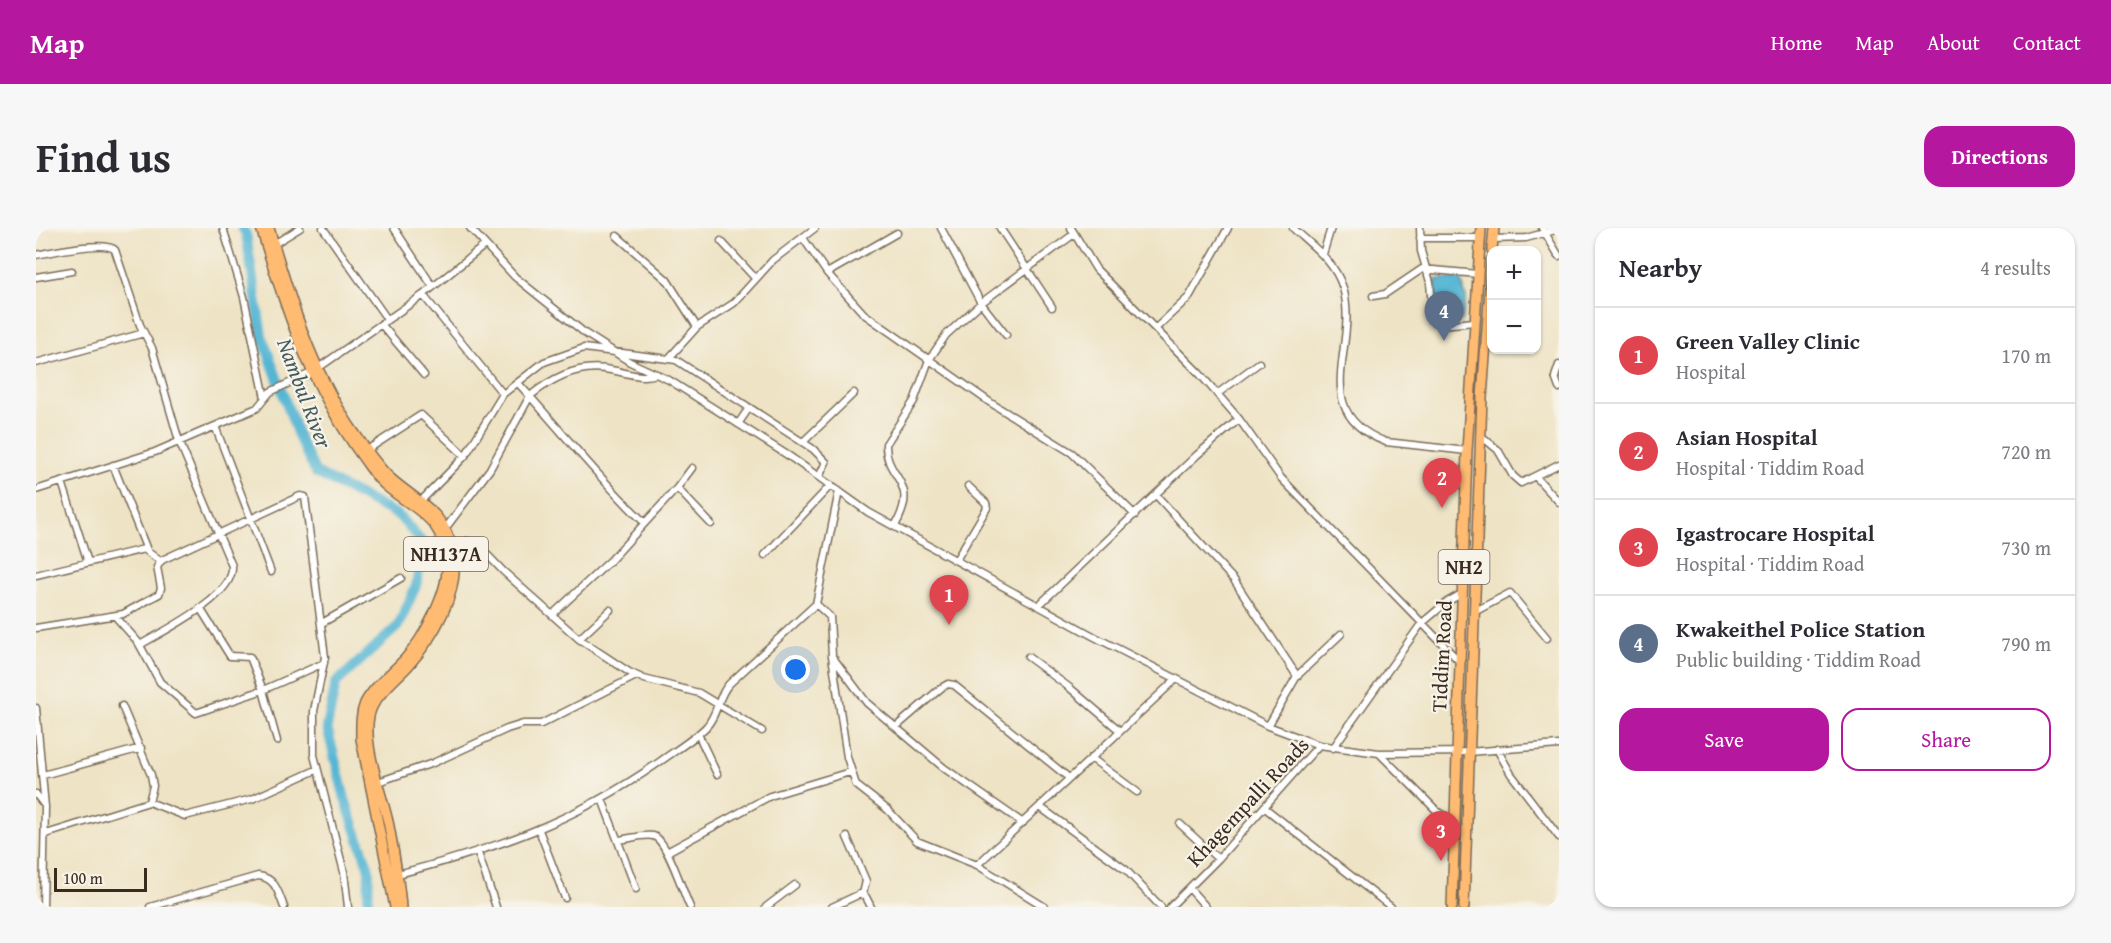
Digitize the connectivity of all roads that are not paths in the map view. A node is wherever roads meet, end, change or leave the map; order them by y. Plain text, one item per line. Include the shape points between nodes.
1 (223, 228) edge
2 (261, 228) edge
3 (269, 228) edge
4 (300, 228) edge
5 (323, 228) edge
6 (394, 228) edge
7 (470, 228) edge
8 (815, 228) edge
9 (941, 228) edge
10 (1000, 228) edge
11 (1228, 228) edge
12 (1293, 228) edge
13 (1331, 228) edge
14 (1420, 228) edge
15 (1481, 228) edge
16 (1494, 228) edge
17 (1559, 229) edge
18 (1073, 231) edge
19 (1543, 231) edge
20 (897, 233) dead end
21 (617, 236) dead end
22 (803, 238) junction
23 (1420, 238) junction
24 (1480, 238) junction
25 (1493, 239) junction
26 (721, 241) dead end
27 (274, 244) junction
28 (485, 245) junction
29 (1492, 246) edge
30 (1323, 254) junction
31 (36, 255) edge
32 (1559, 256) edge
33 (1425, 268) junction
34 (1026, 270) junction
35 (72, 271) dead end
36 (827, 273) junction
37 (1478, 274) junction
38 (36, 277) edge
39 (755, 278) junction
40 (433, 287) junction
41 (423, 295) junction
42 (1373, 296) dead end
43 (1488, 300) edge
44 (981, 303) junction
45 (1052, 307) dead end
46 (387, 319) junction
47 (1475, 322) junction
48 (381, 324) junction
49 (697, 327) junction
50 (1156, 328) junction
51 (144, 333) junction
52 (1006, 335) dead end
53 (611, 350) junction
54 (670, 357) junction
55 (929, 360) junction
56 (36, 363) edge
57 (1259, 363) dead end
58 (1559, 365) edge
59 (314, 371) junction
60 (657, 374) junction
61 (424, 375) dead end
62 (518, 383) junction
63 (1559, 388) edge
64 (854, 393) dead end
65 (503, 394) junction
66 (1217, 394) junction
67 (530, 396) junction
68 (265, 398) junction
69 (749, 408) junction
70 (1239, 419) junction
71 (741, 420) junction
72 (215, 426) junction
73 (1480, 435) junction
74 (179, 441) junction
75 (803, 442) junction
76 (367, 450) junction
77 (1467, 451) junction
78 (465, 456) junction
79 (1559, 464) edge
80 (113, 465) junction
81 (692, 468) dead end
82 (820, 475) junction
83 (1536, 477) junction
84 (62, 482) junction
85 (831, 485) junction
86 (968, 486) dead end
87 (677, 488) junction
88 (36, 490) edge
89 (839, 491) junction
90 (1156, 495) junction
91 (1559, 502) edge
92 (419, 503) junction
93 (1135, 515) junction
94 (250, 517) junction
95 (644, 522) junction
96 (711, 524) dead end
97 (895, 526) junction
98 (445, 529) junction
99 (216, 532) junction
100 (452, 547) junction
101 (147, 550) junction
102 (765, 555) dead end
103 (956, 560) junction
104 (160, 561) junction
105 (88, 562) junction
106 (271, 572) dead end
107 (36, 575) edge
108 (400, 578) dead end
109 (1463, 593) junction
110 (816, 604) junction
111 (1038, 606) junction
112 (200, 608) junction
113 (610, 610) dead end
114 (1474, 612) junction
115 (553, 614) junction
116 (115, 616) junction
117 (322, 623) junction
118 (1421, 624) junction
119 (36, 628) edge
120 (1341, 634) dead end
121 (1547, 638) dead end
122 (579, 639) junction
123 (140, 645) junction
124 (832, 656) junction
125 (1028, 657) dead end
126 (1460, 662) junction
127 (324, 663) junction
128 (636, 676) junction
129 (1297, 676) junction
130 (1176, 679) junction
131 (263, 690) junction
132 (716, 703) junction
133 (122, 706) dead end
134 (36, 708) edge
135 (897, 726) junction
136 (1268, 726) junction
137 (1119, 730) junction
138 (762, 731) dead end
139 (698, 734) junction
140 (277, 741) dead end
141 (1319, 745) junction
142 (1559, 745) edge
143 (141, 748) junction
144 (1332, 748) junction
145 (1497, 749) junction
146 (1455, 752) junction
147 (1468, 752) junction
148 (1379, 753) junction
149 (1091, 758) junction
150 (316, 770) junction
151 (850, 772) junction
152 (717, 774) dead end
153 (43, 775) junction
154 (1069, 778) junction
155 (378, 782) junction
156 (1137, 792) dead end
157 (36, 794) edge
158 (602, 799) junction
159 (149, 802) junction
160 (45, 807) junction
161 (1040, 807) junction
162 (1264, 808) junction
163 (1453, 820) junction
164 (1023, 823) junction
165 (1180, 824) dead end
166 (539, 830) junction
167 (46, 834) junction
168 (847, 837) dead end
169 (1559, 837) edge
170 (619, 840) junction
171 (667, 852) junction
172 (478, 853) junction
173 (1218, 859) junction
174 (977, 865) junction
175 (394, 875) junction
176 (795, 885) dead end
177 (1189, 888) junction
178 (636, 889) dead end
179 (863, 894) junction
180 (565, 898) dead end
181 (36, 904) edge
182 (44, 904) edge
183 (150, 907) edge
184 (284, 907) edge
185 (348, 907) edge
186 (395, 907) edge
187 (401, 907) edge
188 (496, 907) edge
189 (690, 907) edge
190 (766, 907) edge
191 (832, 907) edge
192 (871, 907) edge
193 (1044, 907) edge
194 (1161, 907) edge
195 (1170, 907) edge
196 (1206, 907) edge
197 (1390, 907) edge
198 (1452, 907) edge
199 (1464, 907) edge

1 - 68 street via 244,297
2 - 59 highway, NH137A via 284,301
3 - 27 highway, NH137A
4 - 27 street
5 - 46 street
6 - 40 street
7 - 28 street
8 - 22 street
9 - 44 street
10 - 34 street
11 - 50 street via 1189,297
12 - 30 street
13 - 30 street
14 - 23 street
15 - 24 highway, Tiddim Road / NH2
16 - 25 highway
17 - 19 street
18 - 34 street
18 - 50 street via 1096,269
19 - 25 street
19 - 32 street
20 - 36 street
21 - 49 street via 667,280
22 - 36 street
22 - 39 street
23 - 24 street
23 - 33 street
24 - 37 highway, Tiddim Road / NH2
25 - 29 highway
26 - 39 street
27 - 59 highway, NH137A
28 - 40 street
28 - 53 street via 515,277
30 - 77 street via 1340,280 1345,303 1340,396 1347,413 1374,437 1386,442
31 - 51 street via 111,246 116,250
33 - 37 street
33 - 42 street via 1385,294
33 - 47 street via 1433,321 1440,325
34 - 44 street
34 - 45 street
35 - 38 street
36 - 55 street via 864,314
37 - 47 highway, Tiddim Road / NH2
39 - 49 street via 734,303
40 - 41 street
41 - 46 street
41 - 65 street
43 - 73 highway, Tiddim Road / NH2
44 - 52 street
44 - 55 street via 946,335
46 - 48 street
47 - 77 highway, Tiddim Road / NH2
48 - 59 street
48 - 61 street
49 - 54 street
50 - 66 street
51 - 56 street
51 - 74 street
53 - 54 street
53 - 60 street
53 - 62 street via 584,348 564,352
54 - 69 street
55 - 93 street via 1072,453
55 - 97 street via 914,401 886,444 888,458 905,495
57 - 66 street
58 - 63 street via 1555,377
59 - 68 street
59 - 76 highway, NH137A
59 - 92 highway, NH137A via 336,418 375,474 389,488
60 - 67 street via 644,377 599,368 575,371 549,382
60 - 71 street
62 - 65 street
62 - 67 street
64 - 75 street
65 - 78 street
66 - 70 street
67 - 95 street via 611,490
67 - 98 street via 490,469
68 - 72 street via 257,408
69 - 71 street
69 - 75 street
70 - 90 street
70 - 118 street via 1281,478
71 - 82 street
72 - 74 street
72 - 94 street
73 - 83 street via 1498,450 1516,481
73 - 114 highway, Tiddim Road / NH2
74 - 80 street
74 - 99 street
75 - 82 street via 824,457
76 - 78 street via 422,415
76 - 92 highway, NH137A via 391,479
77 - 109 highway, Tiddim Road / NH2
78 - 92 street
79 - 83 street
80 - 84 street
80 - 101 street
81 - 87 street
82 - 85 street
83 - 91 street
84 - 88 street
84 - 105 street
85 - 89 street
85 - 102 street
86 - 103 street via 988,506
87 - 95 street
87 - 96 street
89 - 97 street
89 - 110 street
90 - 93 street
90 - 129 street via 1234,580
92 - 98 highway, NH137A
92 - 175 highway, NH137A via 442,540 447,577 424,632 369,698 361,721 371,793
93 - 111 street
94 - 99 street
94 - 106 street
94 - 117 street via 300,496 306,498
95 - 115 street via 611,560
97 - 103 street
98 - 100 highway, NH137A
99 - 104 street
99 - 112 street via 232,572 215,598
100 - 115 street via 467,541 477,544
100 - 155 highway, NH137A via 454,578 434,629 419,653 380,695 369,717
101 - 104 street
101 - 105 street
103 - 111 street
104 - 116 street via 159,594
105 - 107 street
108 - 117 street
109 - 118 street
109 - 126 highway, Tiddim Road / NH2
110 - 124 street via 830,617
110 - 132 street via 729,684
111 - 130 street
112 - 123 street
112 - 131 street via 230,656 250,657
113 - 122 street
114 - 121 street via 1510,593
114 - 147 highway, Tiddim Road / NH2
115 - 122 street
116 - 119 street
116 - 123 street
117 - 127 street
118 - 126 street
118 - 144 street
120 - 129 street
122 - 128 street
123 - 131 street via 160,682 196,713
124 - 135 street via 862,698
124 - 151 street
125 - 137 street
126 - 146 highway, Tiddim Road / NH2
127 - 131 street
127 - 150 street via 314,711
128 - 132 street via 690,690
128 - 155 street via 541,724 507,729 433,763
129 - 136 street
130 - 136 street
130 - 137 street
131 - 140 street
132 - 138 street
132 - 139 street via 713,718
133 - 143 street
134 - 153 street
135 - 154 street via 941,688 954,685
135 - 164 street via 944,768
136 - 141 street
137 - 149 street
139 - 152 street
139 - 158 street
141 - 144 street, Khagempalli Roads
141 - 162 street, Khagempalli Roads
142 - 145 street, Khagempalli Roads
143 - 153 street
143 - 159 street via 153,783
144 - 148 street, Khagempalli Roads
145 - 147 street, Khagempalli Roads
145 - 169 street
146 - 147 street, Khagempalli Roads
146 - 148 street, Khagempalli Roads
146 - 163 highway, Tiddim Road / NH2
147 - 199 highway, Tiddim Road / NH2
148 - 163 street via 1437,811
149 - 154 street
149 - 156 street
150 - 159 street via 252,799 185,816
150 - 185 street via 344,872
151 - 171 street via 770,796
151 - 174 street via 859,789 888,810 917,842
153 - 160 street
154 - 161 street
155 - 175 highway, NH137A
157 - 160 street
158 - 166 street
158 - 170 street
159 - 167 street
160 - 167 street
161 - 164 street
161 - 194 street via 1126,870
162 - 173 street, Khagempalli Roads
162 - 197 street
163 - 198 highway, Tiddim Road / NH2
164 - 174 street
165 - 173 street
166 - 172 street
166 - 180 street
167 - 182 street
168 - 179 street via 866,881
170 - 171 street via 650,835 661,841
170 - 178 street
171 - 189 street
172 - 175 street
172 - 188 street
173 - 177 street, Khagempalli Roads
174 - 193 street
175 - 186 highway, NH137A
175 - 187 highway, NH137A
176 - 190 street
177 - 195 street, Khagempalli Roads
177 - 196 street
179 - 191 street
179 - 192 street
181 - 182 street
183 - 184 street via 258,876 273,881

